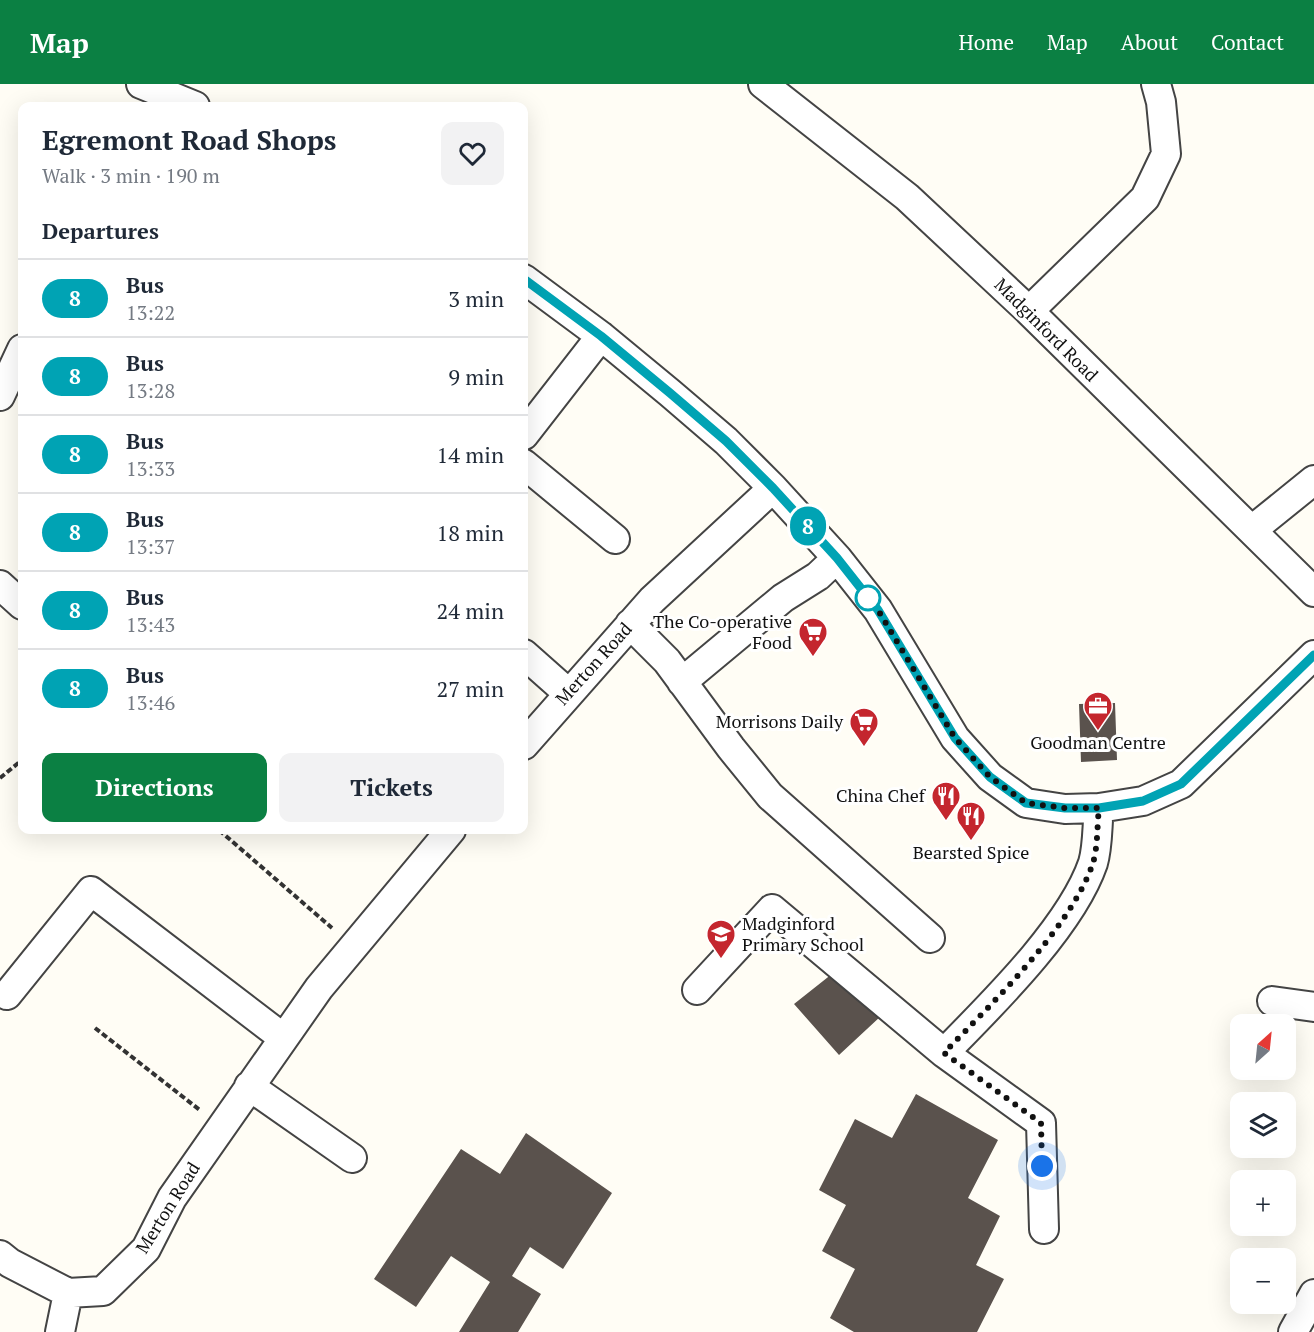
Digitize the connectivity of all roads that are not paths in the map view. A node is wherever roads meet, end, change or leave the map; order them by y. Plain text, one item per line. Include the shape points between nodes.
1 (763, 84) edge
2 (1156, 84) edge
3 (145, 93) edge
4 (180, 102) edge
5 (528, 282) edge
6 (1029, 311) junction
7 (601, 336) junction
8 (18, 358) edge
9 (0, 396) edge
10 (528, 430) edge
11 (528, 467) edge
12 (1314, 480) edge
13 (773, 488) junction
14 (1252, 530) junction
15 (615, 539) dead end
16 (837, 558) junction
17 (0, 585) edge
18 (1314, 592) edge
19 (18, 601) edge
20 (630, 624) junction
21 (1314, 655) edge
22 (528, 658) edge
23 (682, 682) junction
24 (568, 693) junction
25 (528, 740) edge
26 (1099, 808) junction
27 (448, 834) edge
28 (930, 938) dead end
29 (697, 990) dead end
30 (8, 995) dead end
31 (1272, 1001) dead end
32 (1314, 1008) edge
33 (282, 1037) junction
34 (944, 1053) junction
35 (249, 1086) junction
36 (352, 1158) dead end
37 (1044, 1229) dead end
38 (0, 1255) edge
39 (68, 1293) junction
40 (1314, 1294) edge
41 (60, 1332) edge
42 (1293, 1332) edge

1 - 6 street, Madginford Road via 908,197
2 - 6 street via 1166,154 1145,198
3 - 4 street
5 - 7 street
6 - 14 street, Madginford Road
7 - 10 street
7 - 13 street via 726,441
8 - 9 street
11 - 15 street
12 - 14 street
13 - 16 street
13 - 20 street, Merton Road
14 - 18 street, Madginford Road
16 - 23 street
16 - 26 street via 878,610 955,738 990,777 1026,803
17 - 19 street
20 - 23 street
20 - 24 street, Merton Road
21 - 26 street via 1181,784 1143,801
22 - 24 street
23 - 28 street via 770,796
24 - 25 street, Merton Road
26 - 34 street via 1094,861 1076,900 1002,994
27 - 33 street, Merton Road
29 - 34 street via 772,909
30 - 33 street via 91,891
31 - 32 street
33 - 35 street, Merton Road
34 - 37 street via 1041,1123
35 - 36 street
35 - 39 street, Merton Road via 172,1198 146,1249 103,1291
38 - 39 street
39 - 41 street
40 - 42 street

